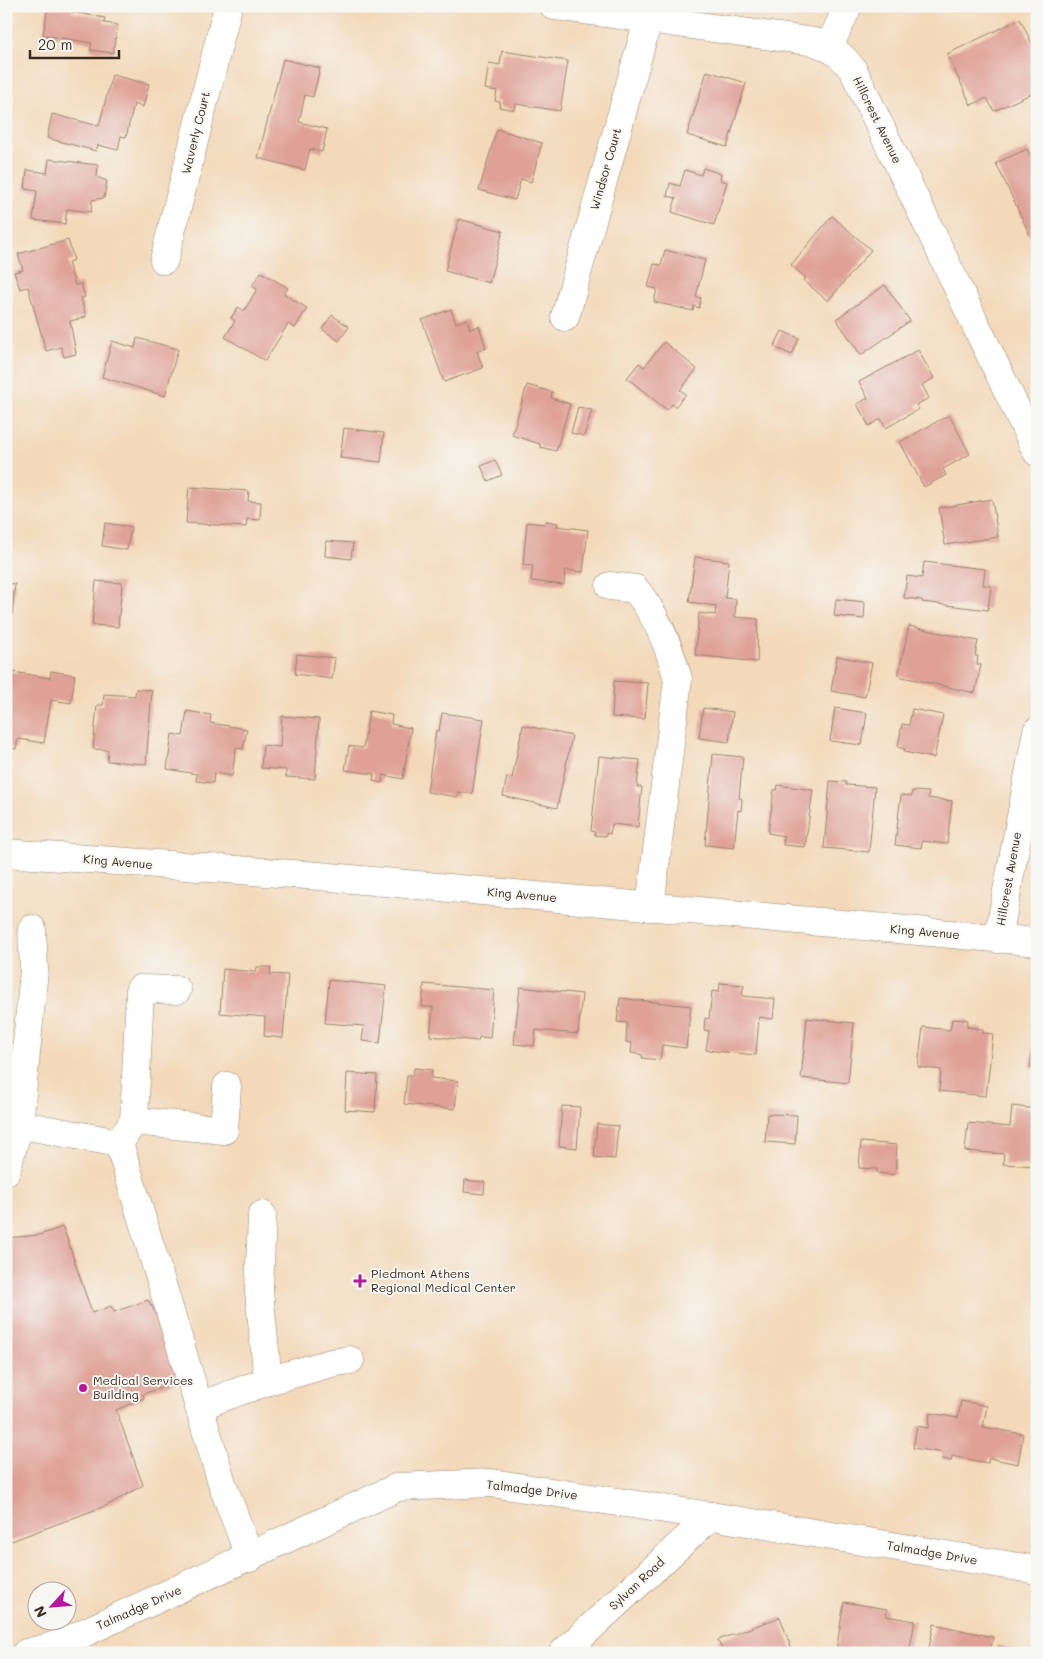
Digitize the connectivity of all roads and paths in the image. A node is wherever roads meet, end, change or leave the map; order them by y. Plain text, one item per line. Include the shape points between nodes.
1 (228, 6) edge
2 (554, 6) edge
3 (848, 6) edge
4 (648, 20) junction
5 (829, 47) junction
6 (164, 260) dead end
7 (564, 317) dead end
8 (1037, 452) edge
9 (610, 586) dead end
10 (1037, 731) edge
11 (6, 853) edge
12 (650, 906) junction
13 (32, 929) dead end
14 (998, 939) junction
15 (1037, 942) edge
16 (177, 990) dead end
17 (227, 1086) dead end
18 (13, 1123) edge
19 (126, 1132) junction
20 (6, 1171) edge
21 (262, 1215) dead end
22 (350, 1360) dead end
23 (268, 1381) junction
24 (199, 1406) junction
25 (711, 1516) junction
26 (250, 1558) junction
27 (1037, 1570) edge
28 (26, 1653) edge
29 (563, 1653) edge

1 - 6 street, Waverly Court
2 - 4 street, Hillcrest Avenue
3 - 5 street
4 - 5 street, Hillcrest Avenue via 815,42
4 - 7 street, Windsor Court
5 - 8 street, Hillcrest Avenue via 853,70
9 - 12 street via 634,590 651,609 678,678
10 - 14 street, Hillcrest Avenue
11 - 12 street, King Avenue via 319,876
12 - 14 street, King Avenue
13 - 18 street via 34,970
14 - 15 street, King Avenue
16 - 19 street via 140,988
17 - 19 street via 224,1130
18 - 19 street
18 - 20 street
19 - 24 street
21 - 23 street via 258,1291
22 - 23 street
23 - 24 street
24 - 26 street via 223,1486
25 - 26 street, Talmadge Drive via 491,1484 398,1487
25 - 27 street, Talmadge Drive
25 - 29 street, Sylvan Road
26 - 28 street, Talmadge Drive via 68,1640

